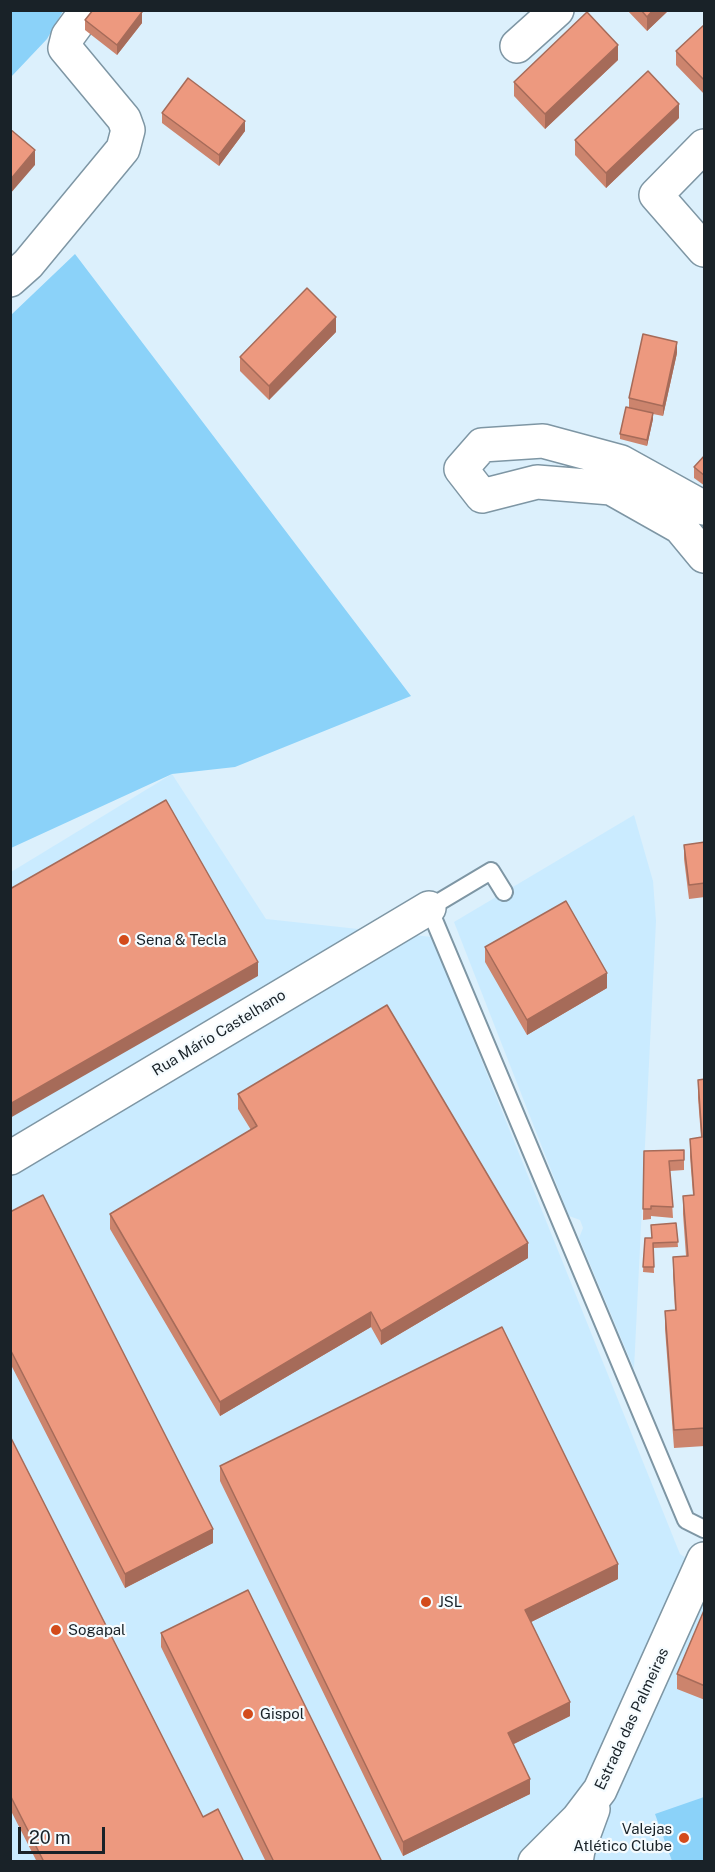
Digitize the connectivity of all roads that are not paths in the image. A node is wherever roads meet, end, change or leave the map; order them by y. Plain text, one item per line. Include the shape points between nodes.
1 (87, 10) edge
2 (557, 10) edge
3 (518, 46) dead end
4 (705, 146) edge
5 (705, 250) edge
6 (10, 280) edge
7 (705, 508) edge
8 (705, 556) edge
9 (504, 892) dead end
10 (429, 908) junction
11 (10, 1158) edge
12 (705, 1529) edge
13 (705, 1559) edge
14 (600, 1791) junction
15 (535, 1862) edge
16 (576, 1862) edge

1 - 6 street via 68,36 65,48 124,119 128,130 123,149 28,264
2 - 3 street
4 - 5 street via 656,195
7 - 8 street via 621,462 543,441 482,445 461,469 482,496 537,482 611,488 680,527
9 - 10 lane via 491,871
10 - 11 street, Rua Mário Castelhano
10 - 12 lane via 686,1520
13 - 14 street, Estrada das Palmeiras
14 - 15 street, Estrada das Palmeiras
14 - 16 street

